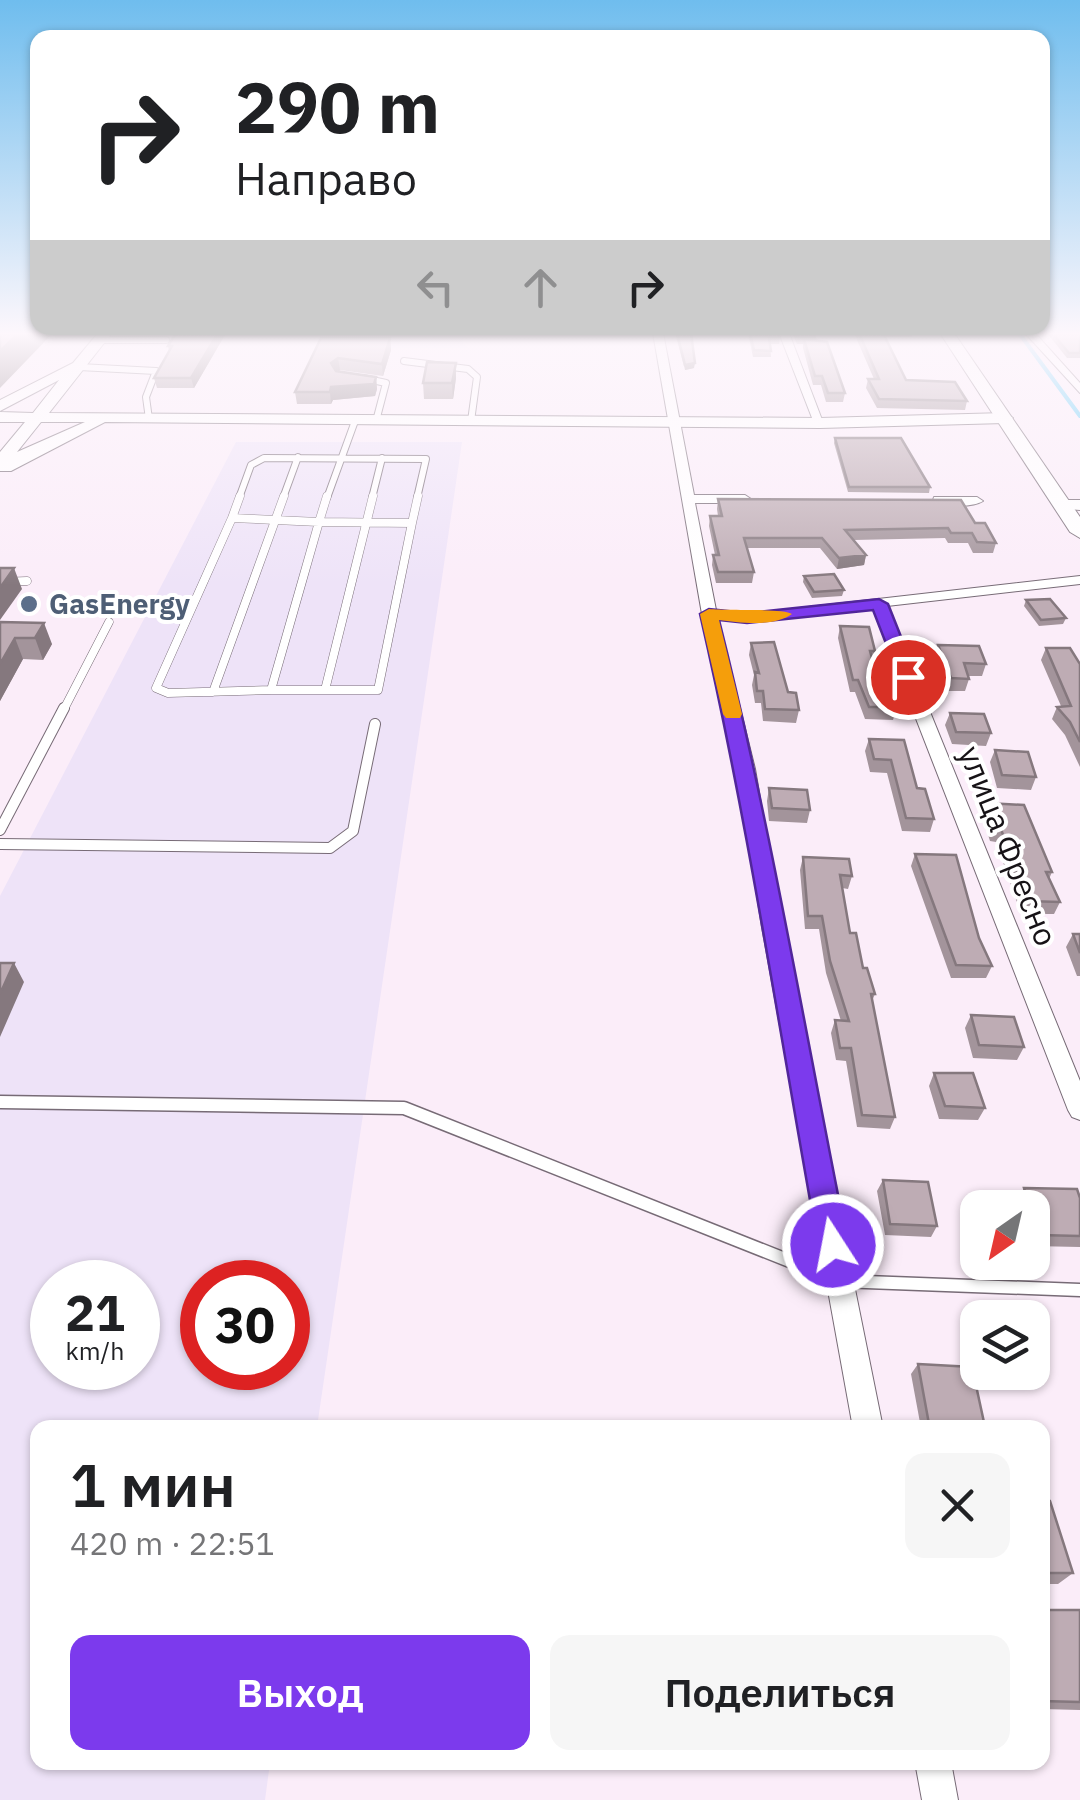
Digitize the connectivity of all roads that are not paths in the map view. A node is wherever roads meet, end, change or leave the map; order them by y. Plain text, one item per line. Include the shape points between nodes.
1 (37, 417) edge
2 (74, 417) edge
3 (377, 417) edge
4 (471, 417) edge
5 (673, 417) edge
6 (818, 417) edge
7 (109, 418) junction
8 (1005, 418) joint
9 (149, 419) joint
10 (355, 421) junction
11 (376, 421) junction
12 (471, 421) junction
13 (674, 422) junction
14 (820, 423) junction
15 (298, 457) junction
16 (341, 457) junction
17 (382, 458) junction
18 (0, 463) edge
19 (0, 470) edge
20 (688, 498) junction
21 (765, 499) edge
22 (919, 500) edge
23 (977, 500) dead end
24 (1071, 504) edge
25 (232, 518) junction
26 (320, 520) junction
27 (276, 522) junction
28 (366, 522) junction
29 (412, 523) junction
30 (1080, 532) edge
31 (1080, 580) edge
32 (0, 582) edge
33 (27, 582) dead end
34 (879, 604) junction
35 (709, 614) junction
36 (109, 622) dead end
37 (270, 690) junction
38 (325, 690) junction
39 (212, 692) junction
40 (375, 724) dead end
41 (0, 830) edge
42 (0, 844) edge
43 (0, 1102) edge
44 (1080, 1110) edge
45 (840, 1280) junction
46 (1080, 1290) edge
47 (866, 1420) edge
48 (934, 1770) edge
49 (940, 1800) edge

1 - 18 street
2 - 7 street
3 - 11 lane
4 - 12 lane
5 - 13 street
6 - 14 street
7 - 9 street
7 - 19 street
8 - 14 street
8 - 24 main road
9 - 10 street
10 - 11 street
10 - 16 lane
11 - 12 street
12 - 13 street
13 - 14 street
13 - 20 street
15 - 16 lane
15 - 25 lane via 251,464
15 - 27 lane
16 - 17 lane
16 - 26 lane
17 - 28 lane
17 - 29 lane via 426,459
20 - 21 street
20 - 35 street
22 - 23 street
24 - 30 main road
25 - 27 lane
25 - 39 lane via 156,688
26 - 27 lane
26 - 28 lane
26 - 37 lane
27 - 39 lane
28 - 29 lane
28 - 38 lane
29 - 38 lane via 378,690
31 - 34 street
32 - 33 lane
34 - 35 street via 747,618
34 - 44 street, улица Фресно
35 - 45 street via 746,769
36 - 41 lane
37 - 38 lane
37 - 39 lane
40 - 42 lane via 353,832 330,848
43 - 45 lane via 404,1108
45 - 46 lane
45 - 47 street
48 - 49 street

